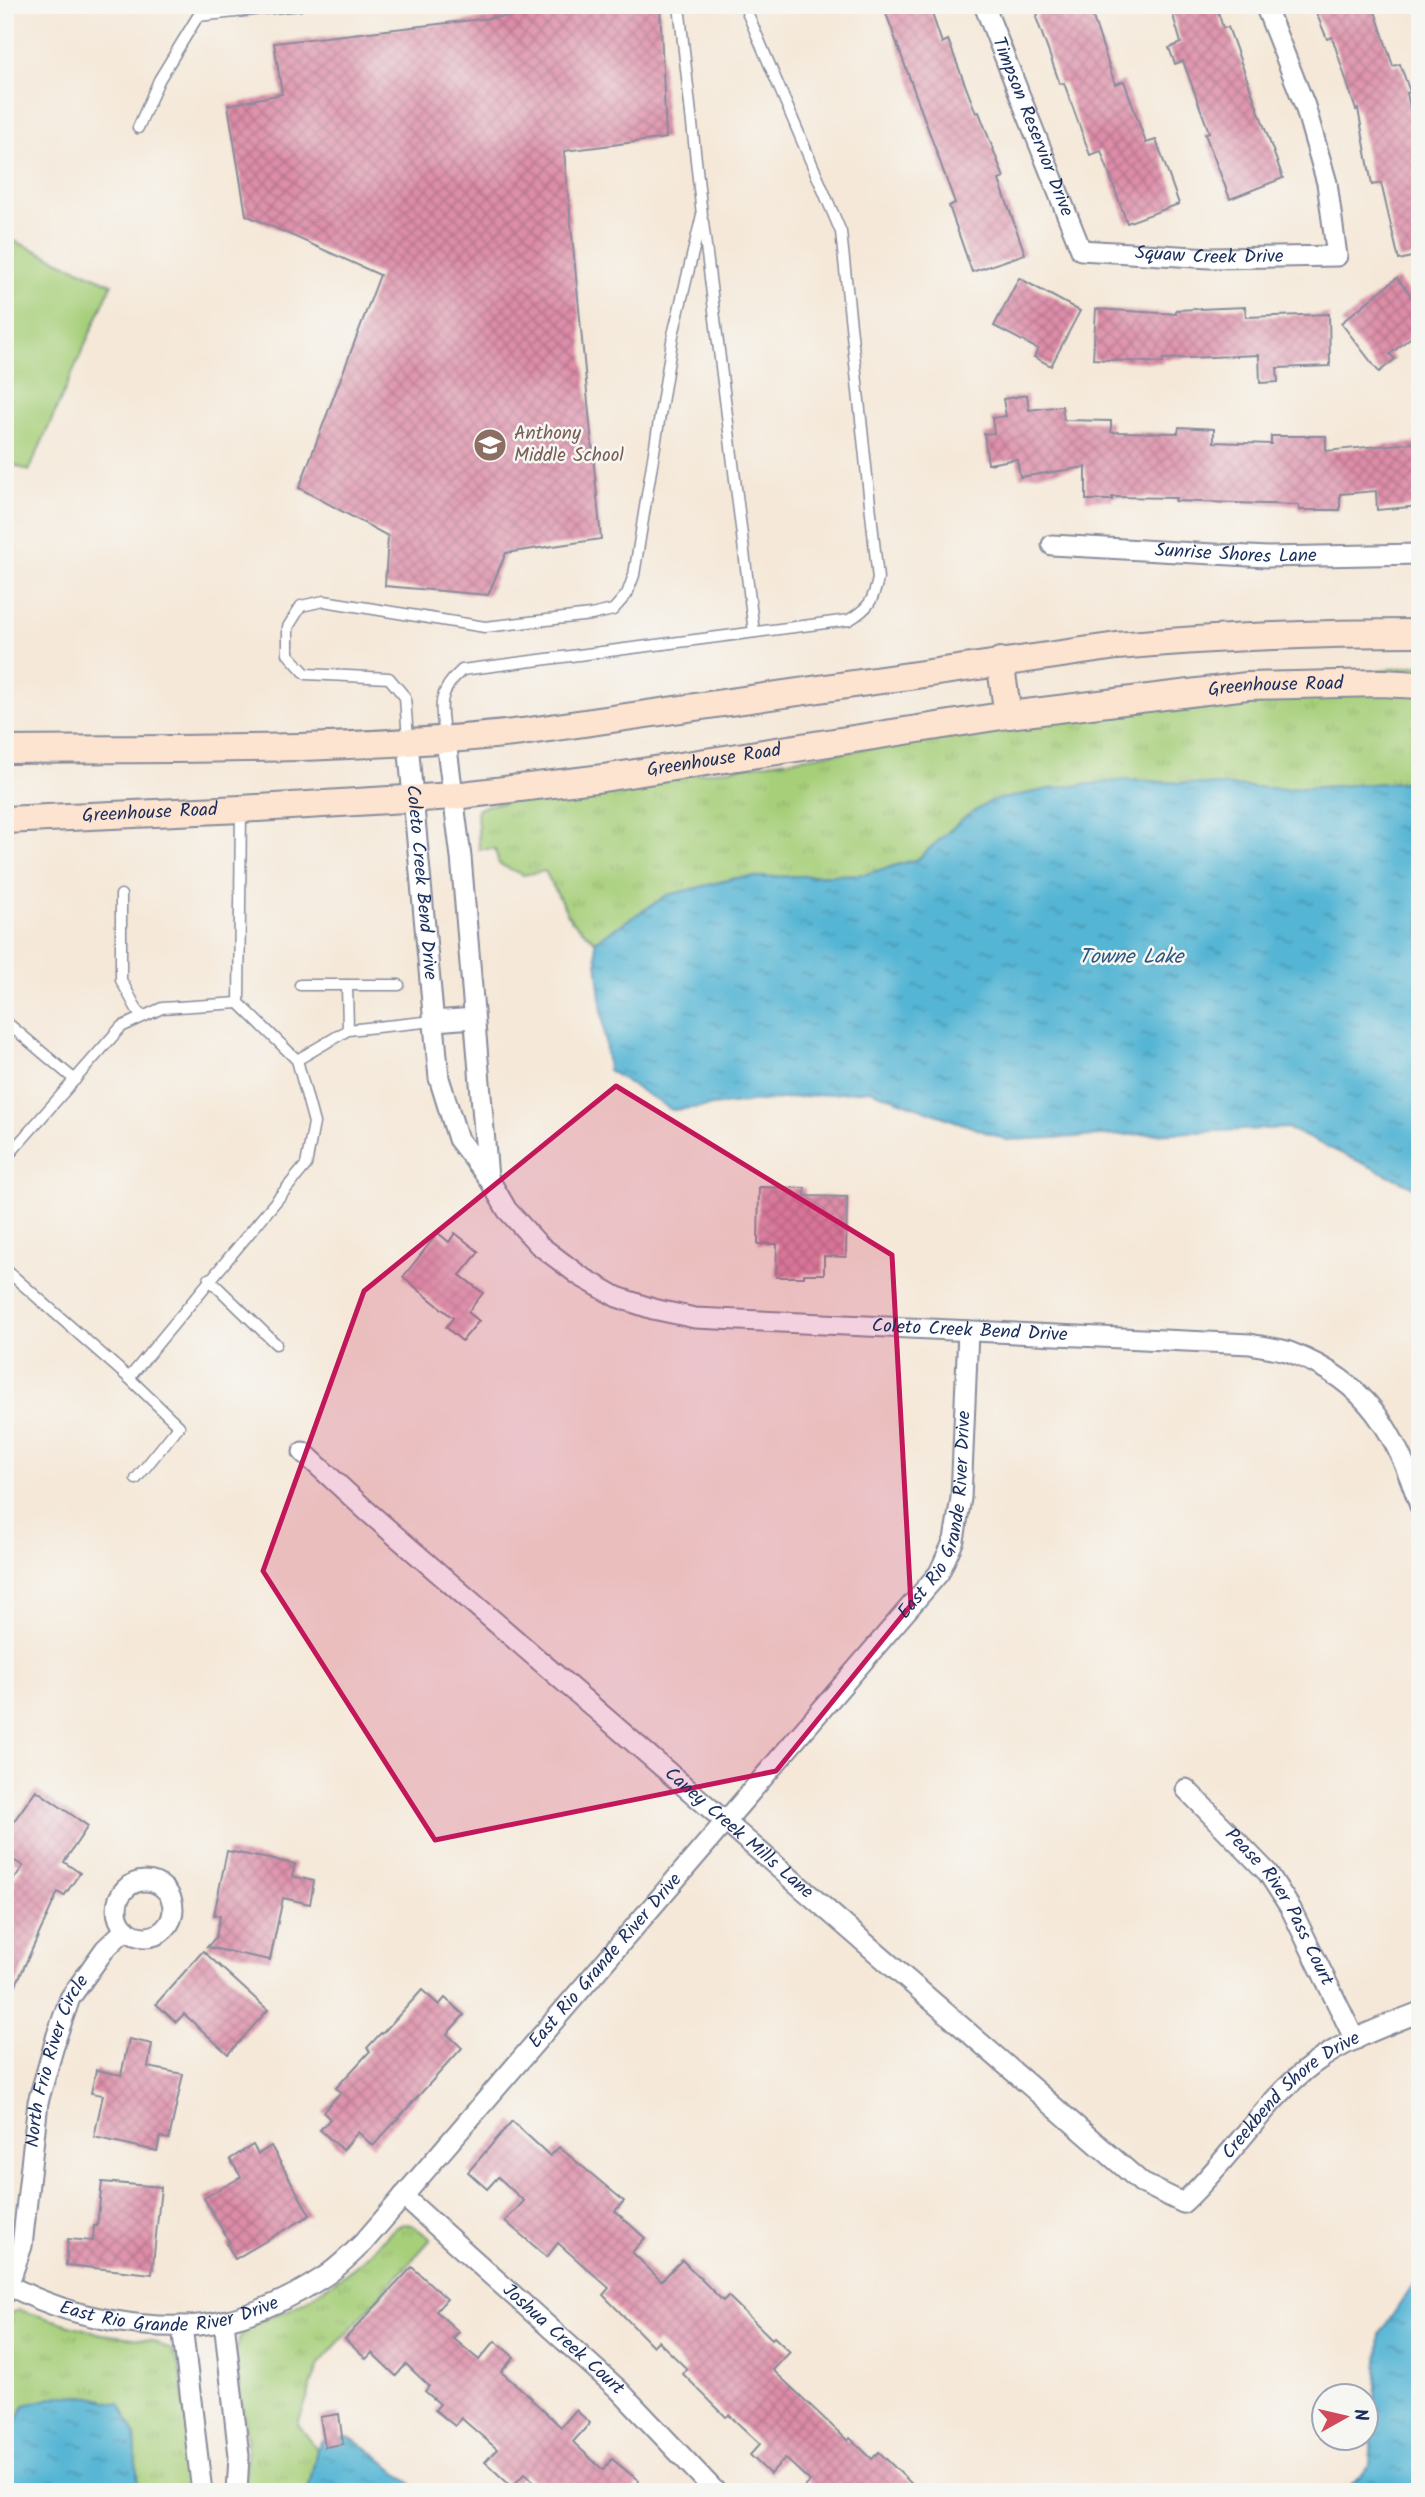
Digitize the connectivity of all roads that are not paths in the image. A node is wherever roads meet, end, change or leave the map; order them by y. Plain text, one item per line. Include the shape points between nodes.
1 (300, 5) edge
2 (679, 5) edge
3 (744, 5) edge
4 (984, 5) edge
5 (1265, 5) edge
6 (138, 128) dead end
7 (702, 215) junction
8 (1081, 250) joint
9 (1052, 545) dead end
10 (1420, 554) edge
11 (754, 632) junction
12 (1420, 633) edge
13 (1000, 661) junction
14 (1420, 685) edge
15 (1008, 715) junction
16 (446, 741) junction
17 (408, 743) junction
18 (5, 750) edge
19 (454, 796) junction
20 (414, 798) junction
21 (241, 809) junction
22 (5, 820) edge
23 (121, 895) dead end
24 (300, 985) dead end
25 (347, 985) junction
26 (399, 985) dead end
27 (239, 1003) junction
28 (141, 1017) junction
29 (474, 1018) junction
30 (5, 1021) edge
31 (434, 1021) junction
32 (348, 1030) junction
33 (297, 1060) junction
34 (75, 1080) junction
35 (5, 1159) edge
36 (489, 1179) junction
37 (5, 1269) edge
38 (209, 1279) junction
39 (968, 1331) junction
40 (276, 1344) dead end
41 (130, 1378) junction
42 (303, 1452) dead end
43 (136, 1479) dead end
44 (1420, 1506) edge
45 (1186, 1789) dead end
46 (726, 1822) junction
47 (126, 1929) dead end
48 (1420, 2012) edge
49 (1354, 2040) junction
50 (404, 2196) junction
51 (1183, 2203) joint
52 (7, 2288) edge
53 (224, 2321) junction
54 (182, 2326) junction
55 (202, 2492) edge
56 (237, 2492) edge
57 (716, 2492) edge

1 - 6 lane via 198,16 159,80
2 - 7 lane
3 - 11 lane via 841,232 878,579 864,611 849,620
4 - 8 street, Timpson Reservior Drive
5 - 8 street, Squaw Creek Drive via 1305,106 1324,170 1336,256 1210,258
7 - 11 lane
7 - 17 lane via 673,335 634,575 628,594 613,610 485,627 324,601 301,606 288,627 288,654 306,674 389,678 405,697
9 - 10 street, Sunrise Shores Lane via 1267,557
11 - 16 lane via 462,670 449,681 442,697
12 - 13 main road via 1202,638
13 - 15 main road
13 - 16 main road
14 - 15 main road, Greenhouse Road via 1247,685
15 - 19 main road, Greenhouse Road via 603,778
16 - 17 main road
16 - 19 street, Coleto Creek Bend Drive
17 - 18 main road
17 - 20 street, Coleto Creek Bend Drive
19 - 20 main road, Greenhouse Road
19 - 29 street, Coleto Creek Bend Drive
20 - 21 main road, Greenhouse Road
20 - 31 street, Coleto Creek Bend Drive
21 - 22 main road, Greenhouse Road
21 - 27 lane
23 - 28 lane via 121,980
24 - 25 lane
25 - 26 lane
25 - 32 lane
27 - 28 lane via 162,1008
27 - 33 lane
28 - 34 lane via 121,1027
29 - 31 street
29 - 36 street, Coleto Creek Bend Drive
30 - 34 lane
31 - 32 lane
31 - 36 street, Coleto Creek Bend Drive via 439,1078 457,1139
32 - 33 lane
33 - 38 lane via 314,1123 306,1165
34 - 35 lane
36 - 39 street, Coleto Creek Bend Drive via 507,1210 539,1245 617,1297 653,1309 695,1318
37 - 41 lane
38 - 40 lane
38 - 41 lane
39 - 44 street, Coleto Creek Bend Drive via 1250,1344 1290,1352 1328,1370 1364,1398 1392,1435
39 - 46 street, East Rio Grande River Drive via 961,1498 954,1541 939,1573
41 - 43 lane via 179,1426
42 - 46 street, Caney Creek Mills Lane
45 - 49 street, Pease River Pass Court via 1268,1873 1291,1909
46 - 50 street, East Rio Grande River Drive
46 - 51 street, Caney Creek Mills Lane via 1142,2183
47 - 52 street, North Frio River Circle via 70,1998 57,2035 38,2102 22,2246
48 - 49 street, Creekbend Shore Drive
49 - 51 street, Creekbend Shore Drive via 1313,2064 1278,2097
50 - 53 street, East Rio Grande River Drive via 324,2278 264,2308
50 - 57 street, Joshua Creek Court via 618,2389
52 - 54 street, East Rio Grande River Drive via 61,2308 128,2323
53 - 54 street, East Rio Grande River Drive
53 - 56 street via 239,2456
54 - 55 street

